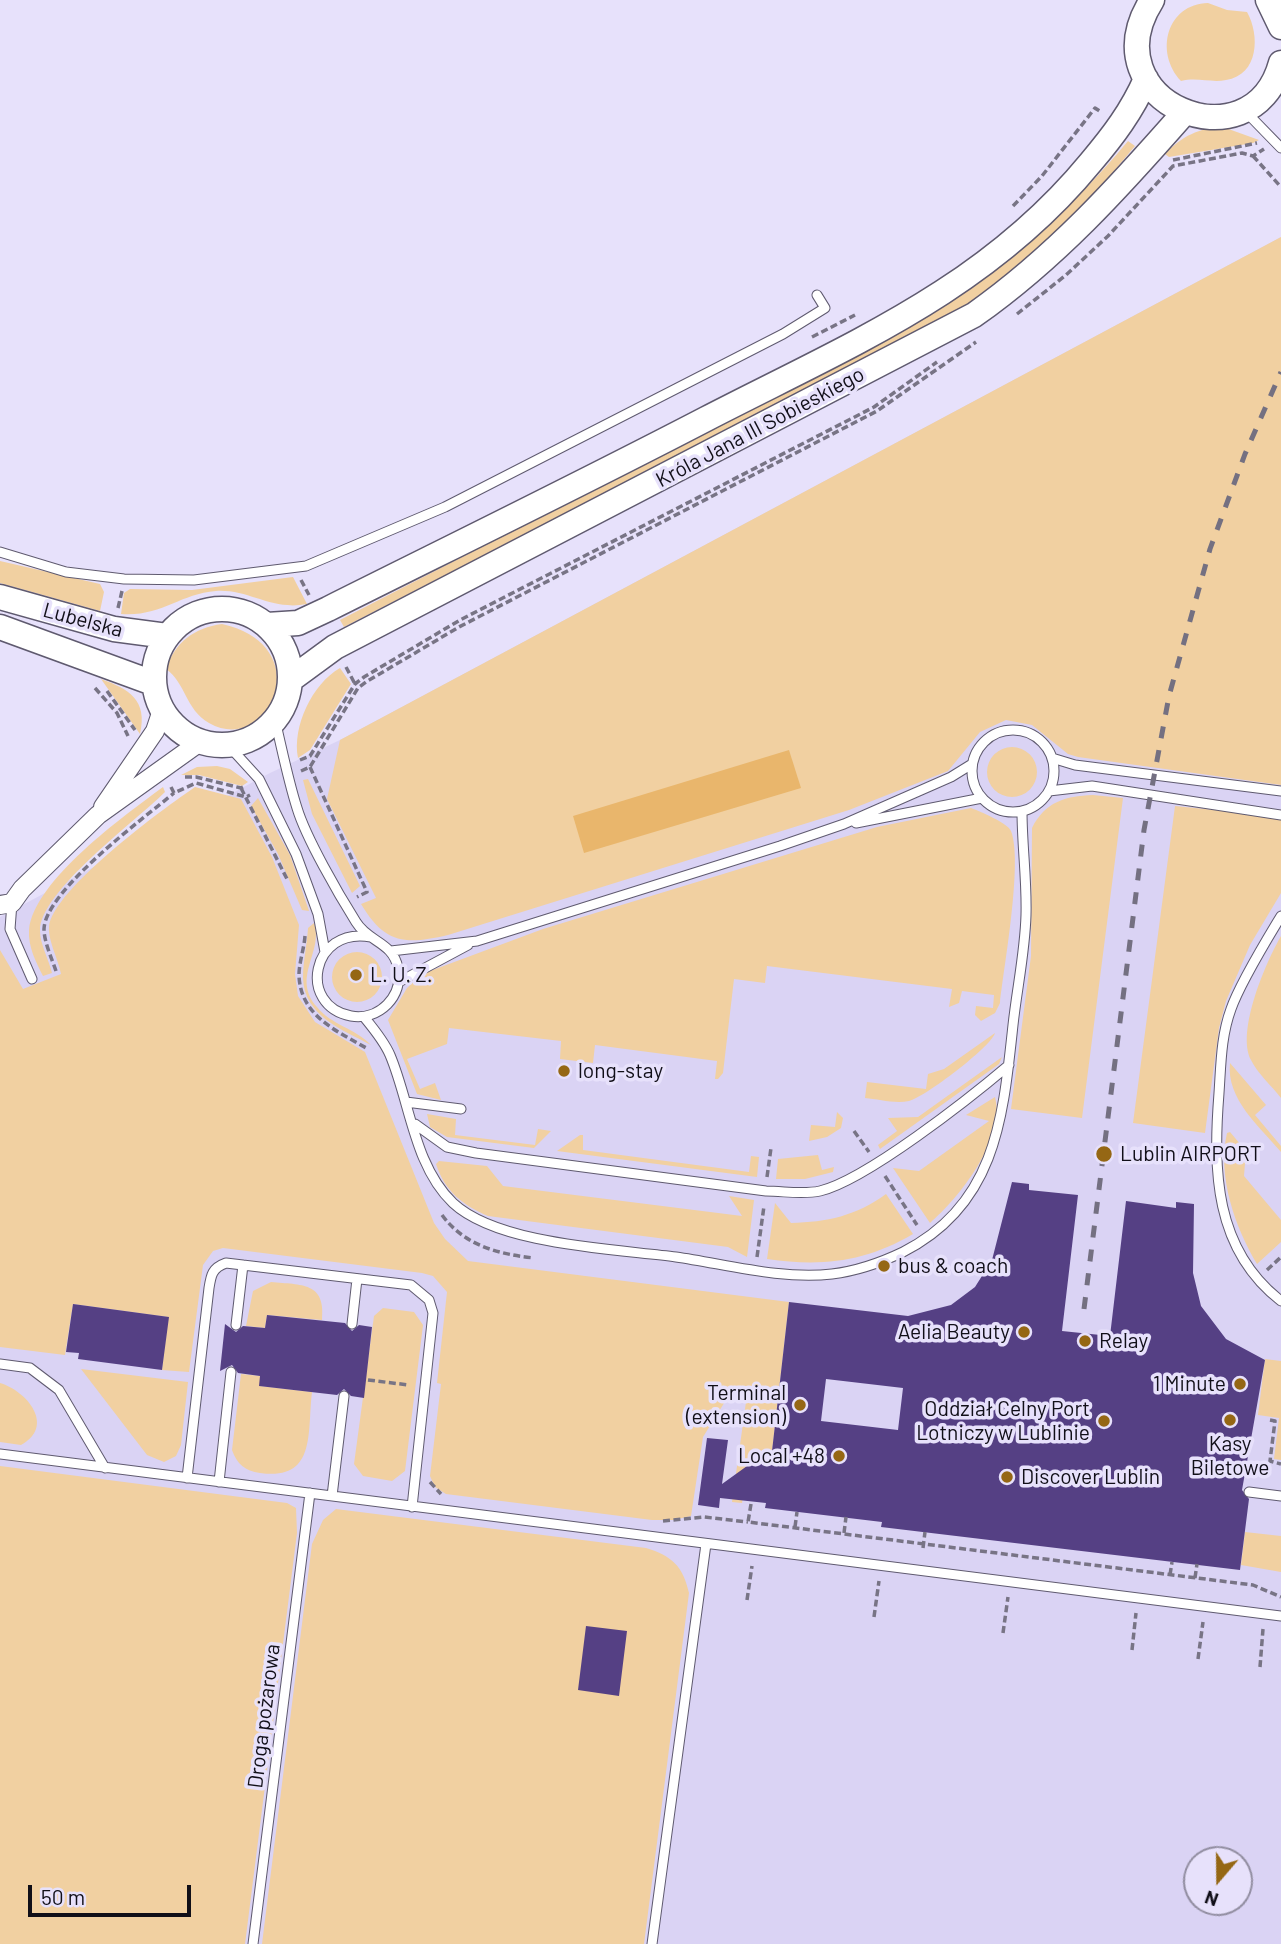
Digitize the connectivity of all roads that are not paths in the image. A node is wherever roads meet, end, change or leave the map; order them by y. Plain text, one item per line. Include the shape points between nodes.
1 (1152, 0) edge
2 (1268, 0) edge
3 (1281, 27) edge
4 (1277, 78) edge
5 (1146, 79) junction
6 (1244, 109) junction
7 (1184, 113) junction
8 (1278, 146) edge
9 (817, 295) dead end
10 (0, 552) edge
11 (0, 597) edge
12 (267, 625) junction
13 (0, 627) edge
14 (167, 636) junction
15 (290, 680) junction
16 (153, 683) junction
17 (162, 710) junction
18 (275, 720) junction
19 (200, 742) junction
20 (228, 745) junction
21 (1052, 758) junction
22 (972, 764) junction
23 (1049, 791) junction
24 (1281, 791) edge
25 (982, 798) junction
26 (1022, 811) junction
27 (98, 815) junction
28 (1281, 815) edge
29 (844, 824) junction
30 (6, 904) edge
31 (1281, 916) edge
32 (371, 937) junction
33 (477, 940) junction
34 (391, 951) junction
35 (325, 952) junction
36 (32, 979) dead end
37 (399, 982) junction
38 (364, 1017) junction
39 (1009, 1065) junction
40 (406, 1102) junction
41 (461, 1109) dead end
42 (414, 1123) junction
43 (243, 1265) junction
44 (357, 1279) junction
45 (1281, 1301) edge
46 (352, 1324) dead end
47 (236, 1325) dead end
48 (0, 1364) edge
49 (230, 1373) dead end
50 (344, 1395) dead end
51 (0, 1454) edge
52 (105, 1468) junction
53 (187, 1478) junction
54 (219, 1482) junction
55 (1250, 1492) dead end
56 (310, 1493) junction
57 (332, 1496) junction
58 (1281, 1496) edge
59 (411, 1507) junction
60 (706, 1544) junction
61 (1281, 1616) edge
62 (253, 1944) edge
63 (653, 1944) edge

1 - 5 main road via 1137,38 1138,59
2 - 3 main road
4 - 6 main road
5 - 7 main road via 1162,99
5 - 12 main road, Króla Jana III Sobieskiego via 1122,125 1078,177 1004,250 918,309 328,609 298,623
6 - 7 main road via 1219,117
6 - 8 lane
7 - 15 main road, Króla Jana III Sobieskiego via 1075,233 974,314 335,647
9 - 10 lane via 825,308 783,334 446,507 306,566 194,580 124,579 66,572
11 - 14 main road, Lubelska via 114,629
12 - 14 main road via 242,612 215,609 188,618
12 - 15 main road via 287,656
13 - 16 main road, Lubelska
14 - 16 main road via 156,658
15 - 18 main road via 286,701
16 - 17 main road
17 - 19 main road via 178,730
17 - 27 street via 155,731
18 - 20 main road via 259,734
18 - 32 lane via 297,810 344,903
19 - 20 main road
19 - 27 street
20 - 35 lane via 259,779 296,854
21 - 22 lane via 1038,738 1016,729 983,742
21 - 23 lane via 1054,775
21 - 24 lane via 1088,767
22 - 25 lane via 973,782
22 - 29 lane
23 - 26 lane
23 - 28 lane via 1092,786
25 - 26 lane via 1000,810
25 - 29 lane
26 - 39 lane via 1026,918
27 - 30 street
29 - 33 lane
30 - 36 lane via 10,929
31 - 45 lane via 1234,999 1227,1021 1215,1152 1219,1198 1230,1233 1244,1264
32 - 34 lane
32 - 35 lane via 350,935
33 - 34 lane
33 - 37 lane
34 - 37 lane
35 - 38 lane via 317,972 320,992 334,1009
37 - 38 lane via 383,1009
38 - 40 lane via 389,1053
39 - 42 lane via 876,1163 823,1190 806,1193 477,1153 447,1147
39 - 42 lane via 999,1127 982,1175 962,1207 926,1240 886,1261 816,1275 533,1237 495,1227 452,1202 422,1154
40 - 41 lane
40 - 42 lane
43 - 44 lane
43 - 47 lane
43 - 53 lane via 226,1263 212,1272
44 - 46 lane
44 - 59 lane via 411,1285 429,1300 433,1313
48 - 52 lane via 30,1368 59,1390
49 - 54 lane
50 - 57 lane
51 - 52 lane
52 - 53 lane
53 - 54 lane
54 - 56 lane
55 - 58 lane
56 - 57 lane
56 - 62 lane, Droga pożarowa
57 - 59 lane
59 - 60 lane
60 - 61 lane
60 - 63 lane

